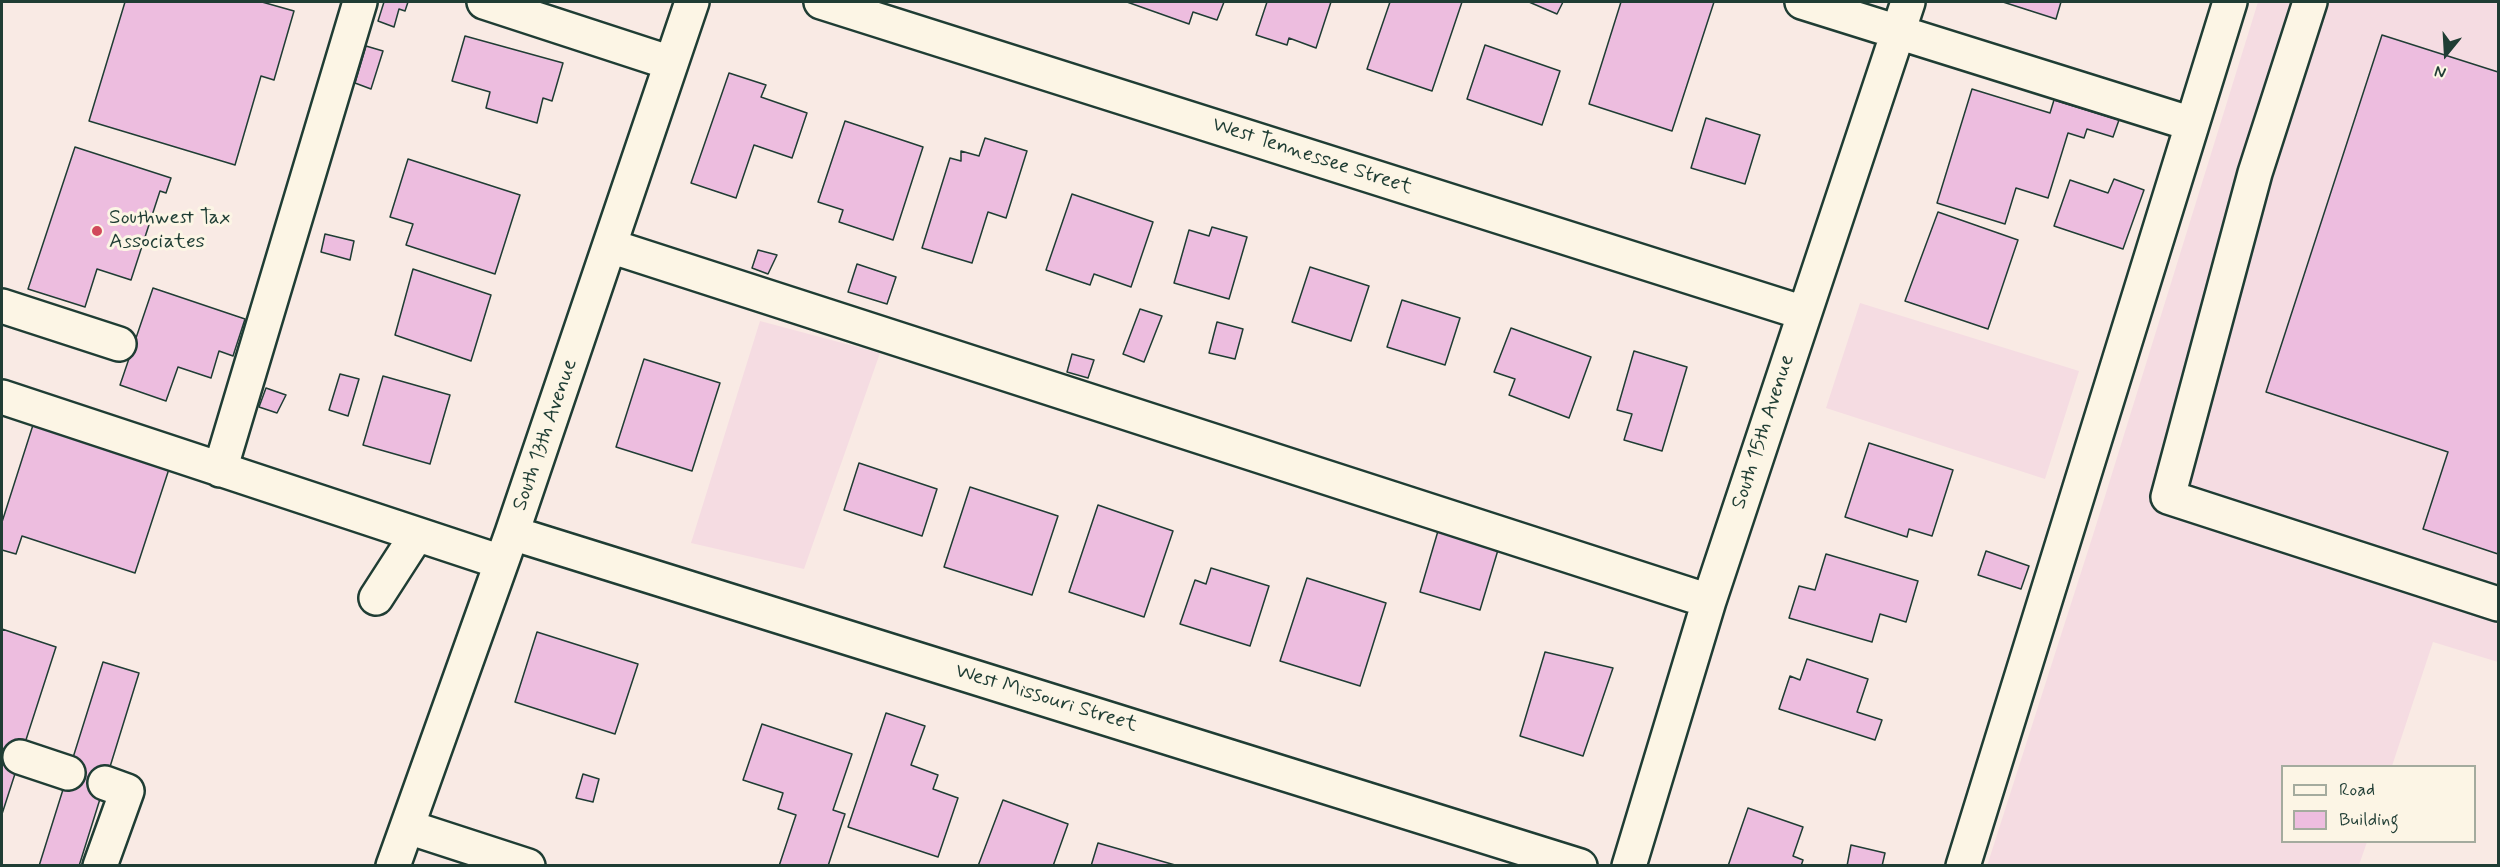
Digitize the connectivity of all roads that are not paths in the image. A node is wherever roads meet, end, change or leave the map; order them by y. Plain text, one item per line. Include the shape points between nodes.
1 (360, 2) edge
2 (484, 2) edge
3 (692, 2) edge
4 (821, 2) edge
5 (1802, 2) edge
6 (1908, 2) edge
7 (2230, 2) edge
8 (2310, 2) edge
9 (1899, 32) junction
10 (671, 63) junction
11 (2192, 124) junction
12 (610, 246) junction
13 (2, 306) edge
14 (1803, 313) junction
15 (118, 344) dead end
16 (2, 397) edge
17 (220, 470) junction
18 (416, 536) junction
19 (506, 547) junction
20 (376, 598) dead end
21 (1709, 601) junction
22 (2499, 604) edge
23 (20, 757) dead end
24 (68, 773) dead end
25 (105, 783) dead end
26 (408, 827) junction
27 (100, 866) edge
28 (393, 866) edge
29 (528, 866) edge
30 (1580, 866) edge
31 (1629, 866) edge
32 (1963, 866) edge

1 - 17 street
2 - 10 street
3 - 10 street, South 13th Avenue
4 - 14 street, West Tennessee Street
5 - 9 street
6 - 9 street, South 15th Avenue
7 - 11 street
8 - 22 street via 2255,173 2168,497
9 - 11 street
9 - 14 street, South 15th Avenue
10 - 12 street, South 13th Avenue
11 - 32 street
12 - 19 street, South 13th Avenue
12 - 21 street
13 - 15 street
14 - 21 street, South 15th Avenue
16 - 17 street, West Missouri Street
17 - 18 street, West Missouri Street
18 - 19 street, West Missouri Street
18 - 20 street
19 - 26 street, South 13th Avenue
19 - 30 street, West Missouri Street
21 - 31 street, South 15th Avenue
23 - 24 street
25 - 27 street via 127,791
26 - 28 street, South 13th Avenue
26 - 29 street

